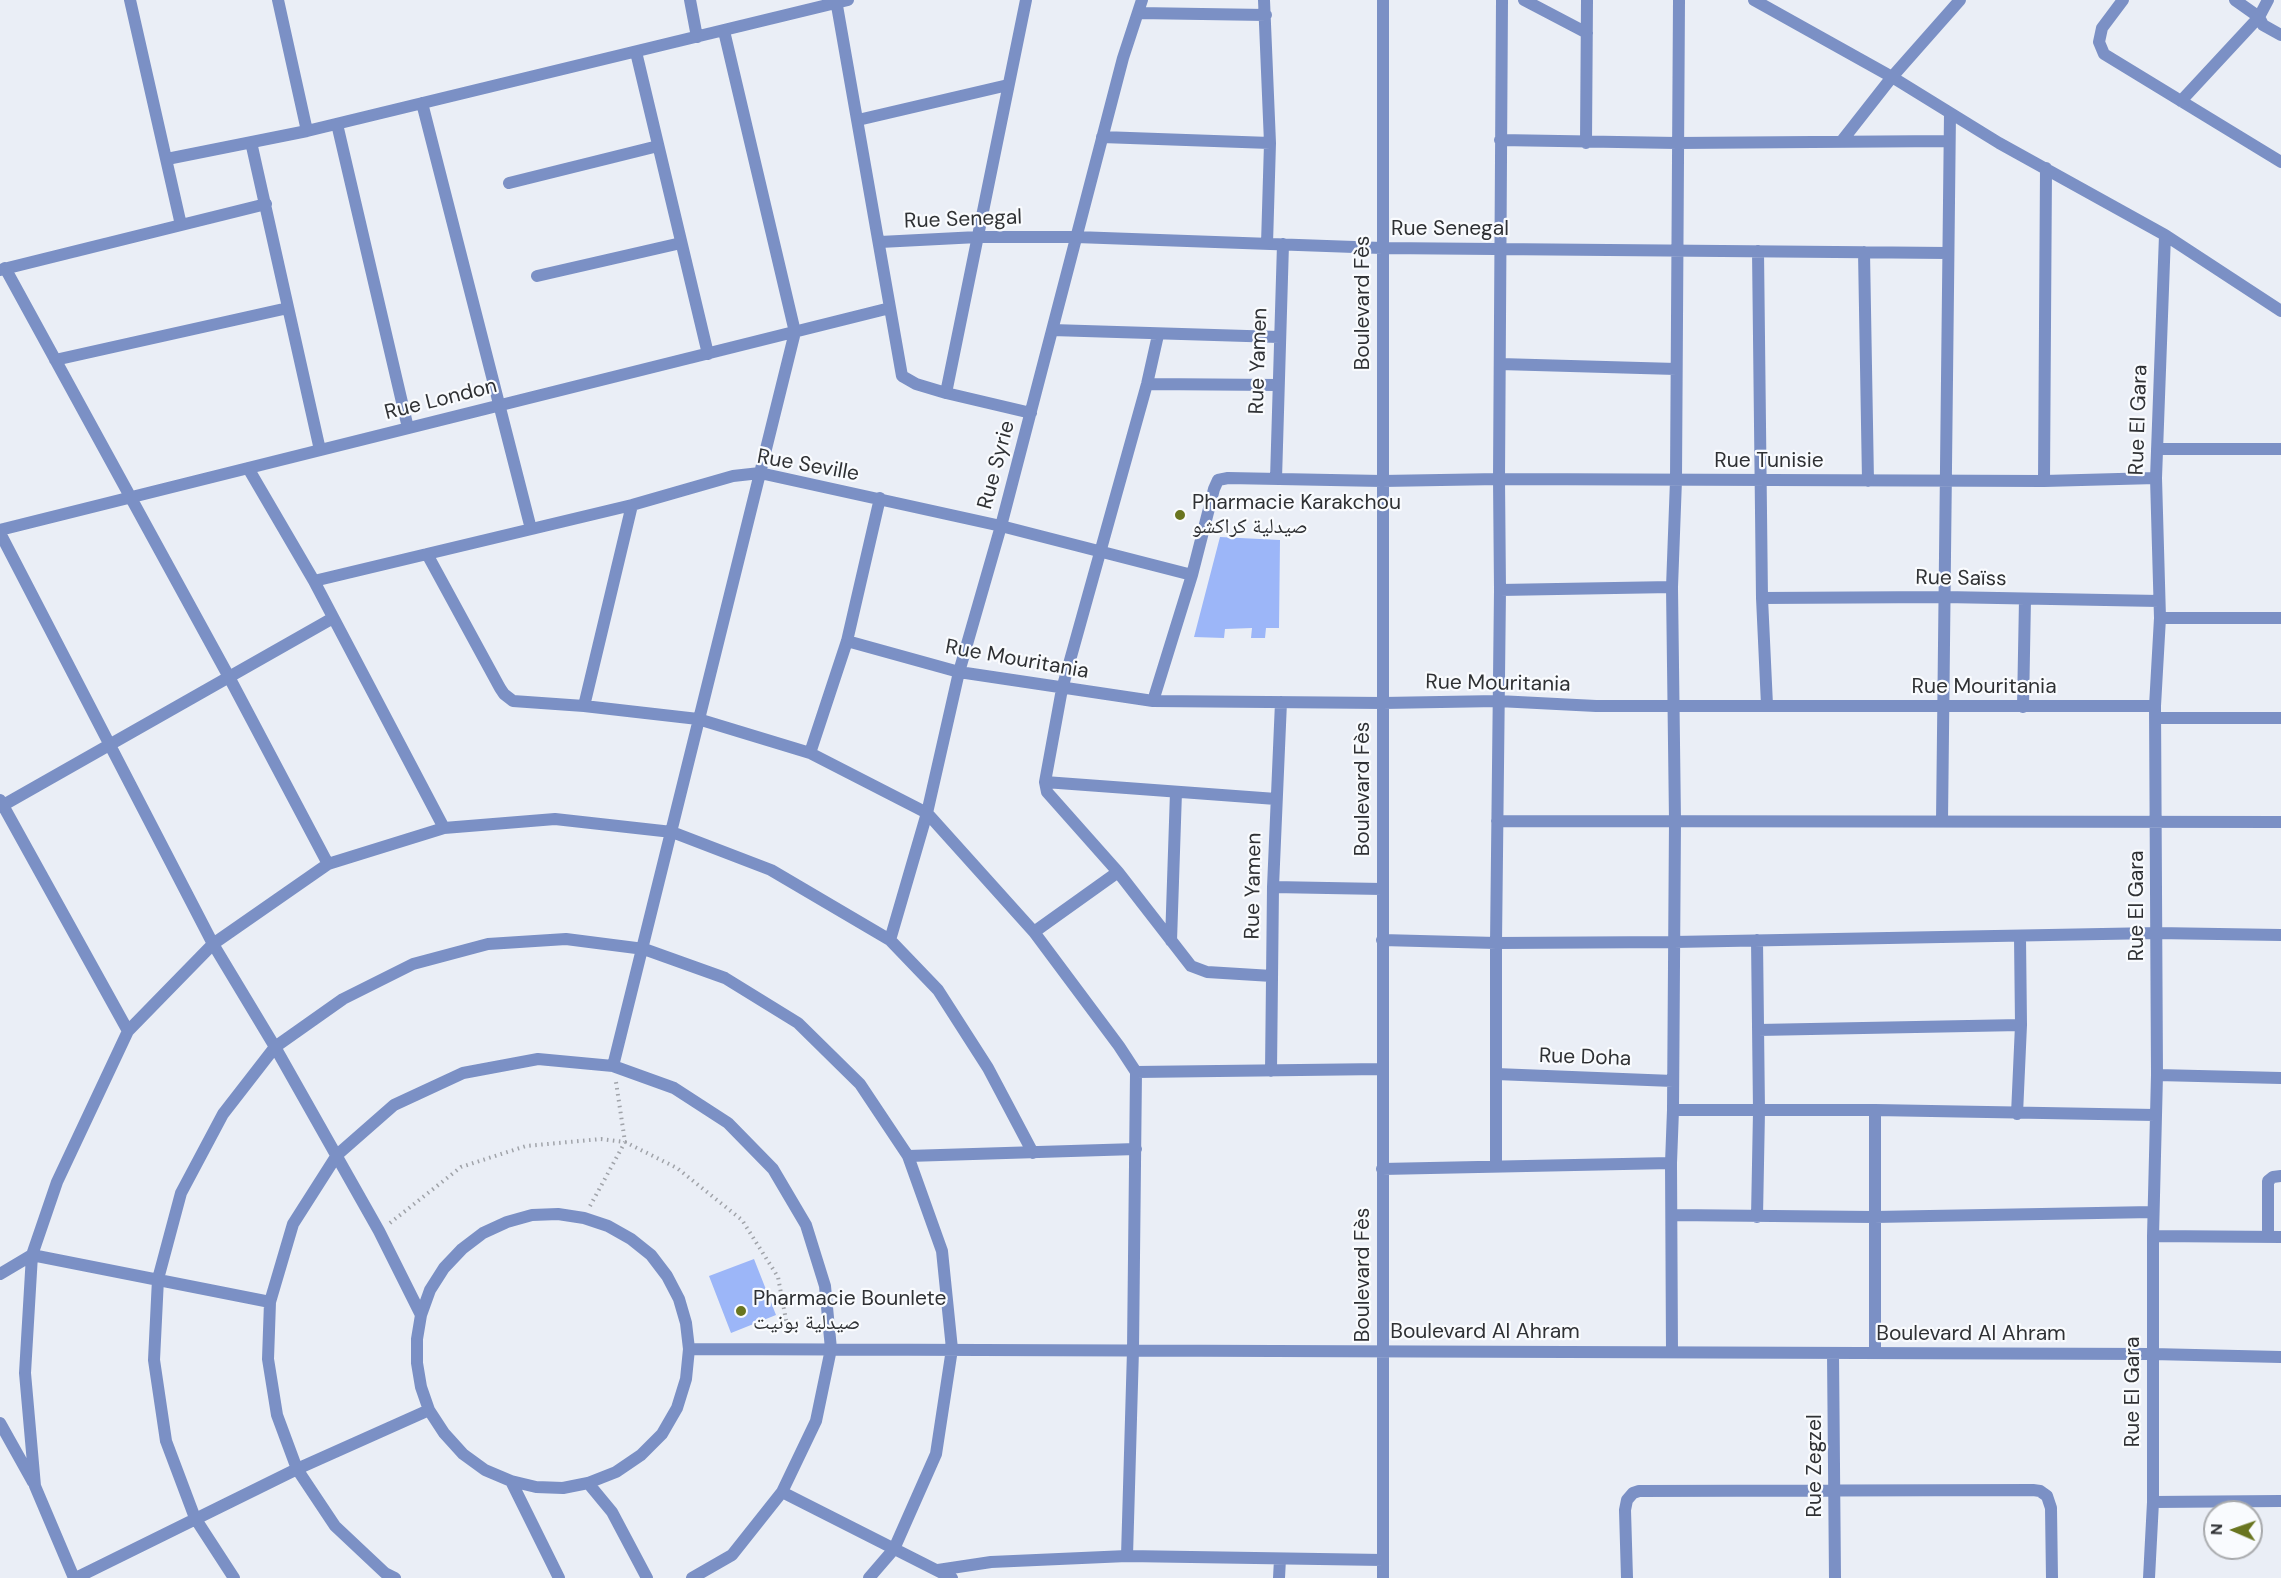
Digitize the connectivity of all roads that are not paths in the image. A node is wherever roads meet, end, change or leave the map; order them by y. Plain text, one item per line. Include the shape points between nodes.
1 (130, 0) edge
2 (278, 0) edge
3 (690, 0) edge
4 (1026, 0) edge
5 (1142, 0) edge
6 (1264, 0) edge
7 (1383, 0) edge
8 (1502, 0) edge
9 (1524, 0) edge
10 (1587, 0) edge
11 (1679, 0) edge
12 (1754, 0) edge
13 (1960, 0) edge
14 (2123, 0) edge
15 (2235, 0) edge
16 (2268, 0) edge
17 (840, 1) edge
18 (1138, 13) junction
19 (1266, 15) junction
20 (2259, 17) junction
21 (724, 31) junction
22 (1587, 33) junction
23 (2281, 35) edge
24 (697, 37) junction
25 (636, 52) junction
26 (1892, 77) junction
27 (1008, 85) junction
28 (2181, 101) junction
29 (422, 103) junction
30 (1950, 114) junction
31 (858, 120) junction
32 (337, 123) junction
33 (307, 131) junction
34 (1102, 137) junction
35 (1500, 140) junction
36 (1948, 141) junction
37 (251, 142) junction
38 (1841, 142) junction
39 (1270, 143) junction
40 (1586, 143) junction
41 (1677, 143) junction
42 (658, 146) junction
43 (167, 159) junction
44 (2281, 162) edge
45 (2046, 168) junction
46 (509, 183) dead end
47 (266, 204) junction
48 (181, 225) junction
49 (2164, 235) junction
50 (978, 237) junction
51 (1076, 237) junction
52 (880, 242) junction
53 (681, 243) junction
54 (1267, 244) junction
55 (1283, 244) junction
56 (1382, 248) junction
57 (1500, 248) junction
58 (1677, 250) junction
59 (1758, 251) junction
60 (1864, 252) junction
61 (1948, 253) junction
62 (2, 269) edge
63 (537, 276) dead end
64 (288, 308) junction
65 (891, 308) junction
66 (2281, 311) edge
67 (1052, 330) junction
68 (795, 332) junction
69 (1158, 335) junction
70 (1279, 337) junction
71 (708, 354) junction
72 (55, 360) junction
73 (1500, 364) junction
74 (1676, 369) junction
75 (1147, 384) junction
76 (1278, 385) junction
77 (946, 393) junction
78 (500, 405) junction
79 (1031, 413) junction
80 (408, 428) junction
81 (2157, 449) junction
82 (2281, 449) edge
83 (320, 450) junction
84 (248, 468) junction
85 (760, 474) junction
86 (2156, 478) junction
87 (1276, 479) junction
88 (1499, 479) junction
89 (1676, 480) junction
90 (1761, 480) junction
91 (1382, 481) junction
92 (1868, 481) junction
93 (1946, 481) junction
94 (2044, 481) junction
95 (129, 498) junction
96 (880, 498) junction
97 (632, 505) junction
98 (1001, 526) junction
99 (531, 529) junction
100 (0, 531) edge
101 (1099, 552) junction
102 (427, 554) junction
103 (1192, 575) junction
104 (314, 580) junction
105 (1672, 587) junction
106 (1500, 590) junction
107 (1944, 597) junction
108 (1762, 598) junction
109 (2025, 599) junction
110 (2159, 601) junction
111 (333, 618) junction
112 (2160, 618) junction
113 (2281, 618) edge
114 (847, 641) junction
115 (959, 672) junction
116 (230, 677) junction
117 (1062, 689) junction
118 (1154, 701) junction
119 (1498, 701) junction
120 (1281, 702) junction
121 (1383, 703) junction
122 (1674, 705) junction
123 (1767, 705) junction
124 (584, 706) junction
125 (2023, 706) junction
126 (1943, 707) junction
127 (2155, 712) junction
128 (2281, 718) edge
129 (698, 719) junction
130 (110, 744) junction
131 (810, 753) junction
132 (1046, 782) junction
133 (1176, 792) junction
134 (1276, 799) junction
135 (1, 804) edge
136 (927, 813) junction
137 (1497, 821) junction
138 (1675, 821) junction
139 (1942, 821) junction
140 (2281, 822) edge
141 (2157, 823) junction
142 (444, 828) junction
143 (672, 832) junction
144 (328, 864) junction
145 (1118, 872) junction
146 (1273, 887) junction
147 (1382, 889) junction
148 (1034, 932) junction
149 (2156, 933) junction
150 (2281, 935) edge
151 (2020, 937) junction
152 (890, 940) junction
153 (1383, 940) junction
154 (1757, 940) junction
155 (1171, 941) junction
156 (1674, 942) junction
157 (1496, 943) junction
158 (213, 944) junction
159 (644, 949) junction
160 (1272, 976) junction
161 (2021, 1025) junction
162 (128, 1030) junction
163 (1758, 1030) junction
164 (275, 1047) junction
165 (614, 1066) junction
166 (1382, 1069) junction
167 (1270, 1071) junction
168 (1136, 1072) junction
169 (1496, 1074) junction
170 (2157, 1075) junction
171 (2281, 1078) edge
172 (1672, 1081) junction
173 (1673, 1110) junction
174 (1875, 1110) junction
175 (1759, 1111) junction
176 (2017, 1114) junction
177 (2155, 1114) junction
178 (1136, 1149) junction
179 (1033, 1153) junction
180 (337, 1155) junction
181 (908, 1156) junction
182 (1671, 1163) junction
183 (1496, 1166) junction
184 (1382, 1169) junction
185 (2281, 1176) edge
186 (2153, 1212) junction
187 (1672, 1215) junction
188 (1757, 1217) junction
189 (1874, 1217) junction
190 (2153, 1236) junction
191 (2268, 1237) junction
192 (2281, 1237) edge
193 (32, 1255) junction
194 (0, 1274) edge
195 (158, 1279) junction
196 (270, 1302) junction
197 (421, 1315) junction
198 (831, 1348) junction
199 (689, 1349) junction
200 (952, 1349) junction
201 (1133, 1350) junction
202 (1382, 1351) junction
203 (1672, 1352) junction
204 (1833, 1353) junction
205 (1875, 1353) junction
206 (2152, 1354) junction
207 (2281, 1357) edge
208 (429, 1410) junction
209 (0, 1423) edge
210 (297, 1468) junction
211 (511, 1481) junction
212 (588, 1483) junction
213 (35, 1486) junction
214 (1834, 1491) junction
215 (782, 1492) junction
216 (2281, 1501) edge
217 (2153, 1502) junction
218 (195, 1518) junction
219 (894, 1549) junction
220 (1127, 1556) junction
221 (1280, 1559) junction
222 (1383, 1560) junction
223 (938, 1570) junction
224 (75, 1578) edge
225 (234, 1578) edge
226 (395, 1578) edge
227 (559, 1578) edge
228 (647, 1578) edge
229 (693, 1578) edge
230 (869, 1578) edge
231 (952, 1578) edge
232 (1280, 1578) edge
233 (1383, 1578) edge
234 (1627, 1578) edge
235 (1835, 1578) edge
236 (2052, 1578) edge
237 (2149, 1578) edge

1 - 43 street
2 - 33 street
3 - 24 street
4 - 27 street
5 - 18 street, Rue Syrie
6 - 19 street
7 - 56 street, Boulevard Fès
8 - 35 street
9 - 22 street
10 - 22 street
11 - 41 street
12 - 26 street
13 - 26 street
14 - 28 street via 2102,28 2098,42 2104,54
15 - 20 street
16 - 20 street
17 - 21 street
17 - 31 street
18 - 19 street
18 - 34 street, Rue Syrie
19 - 39 street
20 - 23 street via 2264,25
20 - 28 street
21 - 24 street
21 - 68 street
22 - 40 street
24 - 25 street
25 - 29 street
25 - 42 street
26 - 30 street
26 - 38 street
27 - 31 street
27 - 50 street
28 - 44 street
29 - 32 street
29 - 78 street
30 - 36 street
30 - 45 street
31 - 52 street
32 - 33 street
32 - 80 street
33 - 37 street
34 - 39 street
34 - 51 street, Rue Syrie
35 - 40 street
35 - 57 street
36 - 38 street
36 - 61 street
37 - 43 street
37 - 47 street
38 - 41 street
39 - 54 street
40 - 41 street
41 - 58 street
42 - 46 street
42 - 53 street
43 - 48 street
45 - 49 street
45 - 94 street
47 - 48 street
47 - 64 street
48 - 62 street
49 - 66 street
49 - 81 street, Rue El Gara
50 - 51 street, Rue Senegal
50 - 52 street, Rue Senegal
50 - 77 street
51 - 54 street, Rue Senegal
51 - 67 street, Rue Syrie
52 - 65 street
53 - 63 street
53 - 71 street
54 - 55 street, Rue Senegal
55 - 56 street, Rue Senegal
55 - 70 street, Rue Yamen
56 - 57 street, Rue Senegal
56 - 91 street, Boulevard Fès
57 - 58 street, Rue Senegal
57 - 73 street
58 - 59 street, Rue Senegal
58 - 74 street
59 - 60 street, Rue Senegal
59 - 90 street
60 - 61 street, Rue Senegal
60 - 92 street
61 - 93 street
62 - 72 street
64 - 72 street
64 - 83 street
65 - 68 street, Rue London
65 - 77 street via 902,376
67 - 69 street
67 - 79 street, Rue Syrie
68 - 71 street, Rue London
68 - 85 street
69 - 70 street
69 - 75 street
70 - 76 street, Rue Yamen
71 - 78 street, Rue London
72 - 95 street
73 - 74 street
73 - 88 street
74 - 89 street
75 - 76 street
75 - 101 street
76 - 87 street, Rue Yamen
77 - 79 street
78 - 80 street, Rue London
78 - 99 street
79 - 98 street, Rue Syrie
80 - 83 street, Rue London
81 - 82 street
81 - 86 street, Rue El Gara
83 - 84 street, Rue London
84 - 95 street, Rue London
84 - 104 street
85 - 96 street, Rue Seville
85 - 97 street, Rue Seville via 733,476
85 - 129 street
86 - 94 street, Rue Tunisie
86 - 110 street, Rue El Gara
87 - 91 street, Rue Tunisie
87 - 103 street, Rue Tunisie via 1218,480
88 - 89 street, Rue Tunisie
88 - 91 street, Rue Tunisie
88 - 106 street
89 - 90 street, Rue Tunisie
89 - 105 street
90 - 92 street, Rue Tunisie
90 - 108 street
91 - 121 street, Boulevard Fès
92 - 93 street, Rue Tunisie
93 - 94 street, Rue Tunisie
93 - 107 street
95 - 100 street, Rue London
95 - 116 street
96 - 98 street, Rue Seville
96 - 114 street
97 - 99 street, Rue Seville
97 - 124 street
98 - 101 street, Rue Seville
98 - 115 street, Rue Syrie
99 - 102 street, Rue Seville
100 - 130 street
101 - 103 street, Rue Seville
101 - 117 street
102 - 104 street, Rue Seville
102 - 124 street via 504,694 513,701
103 - 118 street
104 - 111 street
105 - 106 street
105 - 122 street
106 - 119 street
107 - 108 street, Rue Saïss
107 - 109 street, Rue Saïss
107 - 126 street
108 - 123 street
109 - 110 street, Rue Saïss
109 - 125 street
110 - 112 street, Rue El Gara
111 - 116 street
111 - 142 street
112 - 113 street
112 - 127 street, Rue El Gara
114 - 115 street, Rue Mouritania
114 - 131 street
115 - 117 street, Rue Mouritania
115 - 136 street, Rue Syrie
116 - 130 street
116 - 144 street
117 - 118 street, Rue Mouritania
117 - 132 street
118 - 120 street, Rue Mouritania
119 - 121 street, Rue Mouritania
119 - 122 street, Rue Mouritania
119 - 137 street
120 - 121 street, Rue Mouritania
120 - 134 street, Rue Yamen
121 - 147 street, Boulevard Fès
122 - 123 street, Rue Mouritania
122 - 138 street
123 - 126 street, Rue Mouritania
124 - 129 street
125 - 126 street, Rue Mouritania
125 - 127 street, Rue Mouritania
126 - 139 street
127 - 128 street, Rue Mouritania
127 - 141 street, Rue El Gara
129 - 131 street
129 - 143 street
130 - 135 street
130 - 158 street
131 - 136 street
132 - 133 street
132 - 145 street via 1054,802
133 - 134 street
133 - 155 street
134 - 146 street, Rue Yamen
135 - 162 street
136 - 148 street
136 - 152 street, Rue Syrie
137 - 138 street
137 - 157 street
138 - 139 street
138 - 156 street
139 - 141 street
140 - 141 street
141 - 149 street, Rue El Gara
142 - 143 street via 555,819
142 - 144 street
143 - 152 street via 771,870
143 - 159 street
144 - 158 street
145 - 148 street
145 - 155 street
146 - 147 street
146 - 160 street, Rue Yamen
147 - 153 street, Boulevard Fès
148 - 168 street
149 - 150 street
149 - 151 street
149 - 170 street, Rue El Gara
151 - 154 street
151 - 161 street
152 - 179 street via 938,990 988,1068
153 - 157 street
153 - 166 street, Boulevard Fès
154 - 156 street
154 - 163 street
155 - 160 street via 1191,966 1207,972
156 - 157 street
156 - 172 street
157 - 169 street
158 - 162 street
158 - 164 street
159 - 164 street via 566,939 488,944 413,964 343,999
159 - 165 street
159 - 181 street via 725,978 798,1023 860,1084
160 - 167 street, Rue Yamen
161 - 163 street
161 - 176 street
162 - 193 street via 57,1182
163 - 175 street
164 - 180 street
164 - 195 street via 223,1114 181,1193
165 - 180 street via 538,1059 463,1072 394,1105
165 - 198 street via 674,1088 728,1123 773,1169 806,1224 825,1286
166 - 167 street
166 - 184 street, Boulevard Fès
167 - 168 street
168 - 178 street
169 - 172 street, Rue Doha
169 - 183 street
170 - 171 street
170 - 177 street, Rue El Gara
172 - 173 street
173 - 175 street
173 - 182 street
174 - 175 street
174 - 176 street
174 - 189 street
175 - 188 street
176 - 177 street
177 - 186 street, Rue El Gara
178 - 179 street
178 - 201 street
179 - 181 street
180 - 196 street via 293,1224
180 - 197 street
181 - 200 street via 942,1251
182 - 183 street
182 - 187 street
183 - 184 street
184 - 202 street, Boulevard Fès
185 - 191 street via 2268,1182
186 - 189 street
186 - 190 street, Rue El Gara
187 - 188 street
187 - 203 street
188 - 189 street
189 - 205 street
190 - 191 street
190 - 206 street, Rue El Gara
191 - 192 street
193 - 194 street
193 - 195 street
193 - 213 street via 25,1374
195 - 196 street
195 - 218 street via 154,1360 164,1430
196 - 210 street via 271,1382 277,1415
197 - 199 street via 430,1290 462,1248 507,1222 532,1215 558,1214 609,1226 651,1255 679,1299
197 - 208 street via 417,1363
198 - 199 street, Boulevard Al Ahram
198 - 200 street, Boulevard Al Ahram
198 - 215 street via 816,1421
199 - 212 street via 686,1379 677,1408 662,1434 616,1472
200 - 201 street, Boulevard Al Ahram
200 - 219 street via 936,1454
201 - 202 street, Boulevard Al Ahram
201 - 220 street
202 - 203 street, Boulevard Al Ahram
202 - 222 street, Boulevard Fès
203 - 204 street, Boulevard Al Ahram
204 - 205 street, Boulevard Al Ahram
204 - 214 street, Rue Zegzel
205 - 206 street, Boulevard Al Ahram
206 - 207 street, Boulevard Al Ahram
206 - 217 street, Rue El Gara
208 - 210 street
208 - 211 street via 463,1454 485,1470
209 - 213 street
210 - 218 street
210 - 226 street via 335,1526
211 - 212 street via 562,1488
211 - 227 street
212 - 228 street via 612,1512
213 - 224 street
214 - 234 street via 1633,1493 1625,1510
214 - 235 street, Rue Zegzel
214 - 236 street via 2040,1491 2051,1508
215 - 219 street
215 - 229 street via 732,1554
216 - 217 street
217 - 237 street, Rue El Gara
218 - 224 street
218 - 225 street
219 - 223 street
219 - 230 street
220 - 221 street
220 - 223 street via 991,1562
221 - 222 street
221 - 232 street
222 - 233 street, Boulevard Fès
223 - 231 street

